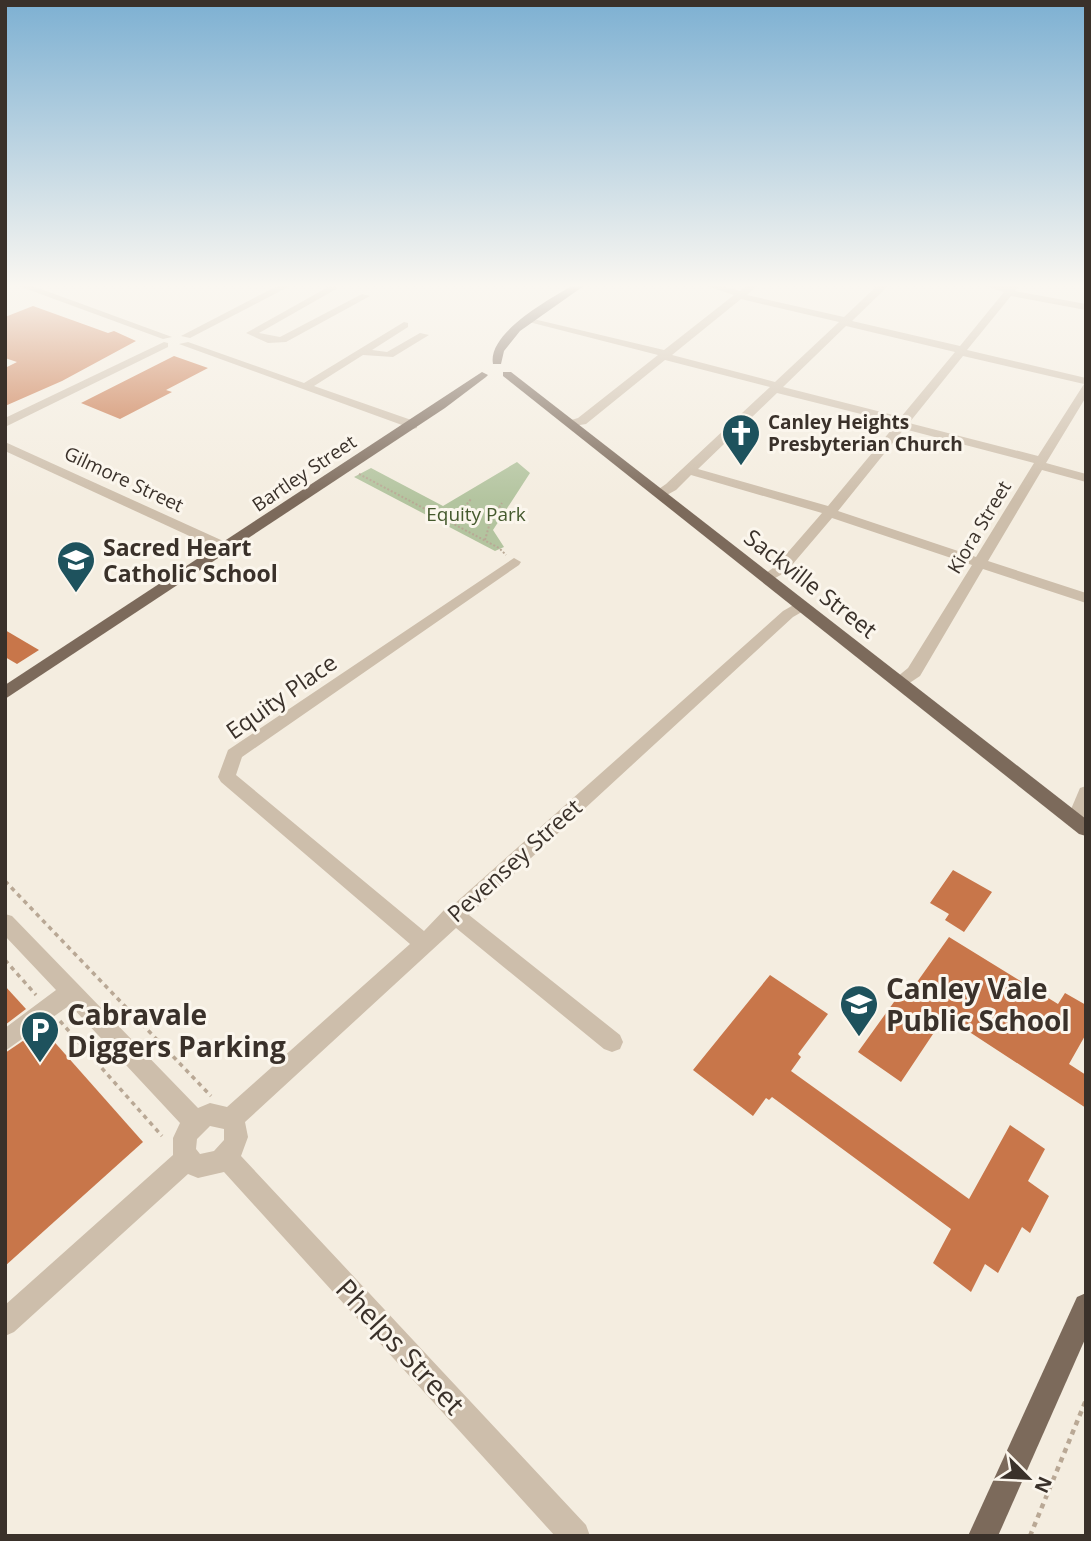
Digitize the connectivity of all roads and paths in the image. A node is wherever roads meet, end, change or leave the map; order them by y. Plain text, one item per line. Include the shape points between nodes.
1 (134, 357) edge
2 (227, 357) edge
3 (247, 357) edge
4 (354, 357) edge
5 (498, 357) edge
6 (663, 357) edge
7 (672, 357) edge
8 (809, 357) edge
9 (956, 357) edge
10 (986, 357) edge
11 (239, 362) junction
12 (497, 362) junction
13 (507, 374) junction
14 (482, 375) junction
15 (1086, 381) edge
16 (306, 386) junction
17 (777, 387) junction
18 (1086, 387) edge
19 (5, 423) edge
20 (903, 423) junction
21 (572, 424) junction
22 (413, 425) junction
23 (5, 446) edge
24 (1040, 463) junction
25 (689, 470) junction
26 (354, 472) dead end
27 (1086, 478) edge
28 (660, 494) junction
29 (471, 499) dead end
30 (502, 503) dead end
31 (830, 512) junction
32 (452, 523) junction
33 (485, 540) junction
34 (227, 548) junction
35 (514, 562) joint
36 (980, 563) junction
37 (768, 578) junction
38 (1086, 598) edge
39 (802, 606) junction
40 (899, 682) junction
41 (5, 693) edge
42 (1086, 793) edge
43 (1081, 825) edge
44 (5, 881) edge
45 (453, 914) junction
46 (5, 922) edge
47 (422, 942) junction
48 (5, 960) edge
49 (70, 992) junction
50 (48, 1009) junction
51 (5, 1041) edge
52 (612, 1042) dead end
53 (216, 1100) dead end
54 (230, 1119) junction
55 (195, 1122) junction
56 (162, 1136) dead end
57 (226, 1157) junction
58 (187, 1159) junction
59 (1086, 1306) edge
60 (5, 1323) edge
61 (1086, 1400) edge
62 (575, 1536) edge
63 (984, 1536) edge
64 (1030, 1536) edge

1 - 19 street
2 - 11 street
3 - 11 street
4 - 16 street
5 - 12 main road
6 - 21 street via 582,421
7 - 17 street
8 - 17 street
9 - 20 street
10 - 15 street
11 - 16 street
12 - 13 main road, Sackville Street via 509,367
12 - 14 main road, Bartley Street via 480,366
13 - 14 main road
13 - 21 main road, Sackville Street
14 - 22 main road, Bartley Street
16 - 22 street
17 - 20 street
17 - 25 street
18 - 24 street, Kiora Street
20 - 24 street
20 - 31 street
21 - 28 main road, Sackville Street
22 - 34 main road, Bartley Street
23 - 34 street, Gilmore Street
24 - 27 street
24 - 36 street, Kiora Street
25 - 28 street
25 - 31 street
26 - 32 path
28 - 37 main road, Sackville Street
29 - 32 path
30 - 33 path
31 - 36 street
31 - 37 street
32 - 33 path
33 - 35 path
34 - 41 main road, Bartley Street
35 - 47 street, Equity Place via 234,754 227,777
36 - 38 street
36 - 40 street, Kiora Street via 914,673
37 - 39 main road, Sackville Street
39 - 40 main road, Sackville Street
39 - 45 street, Pevensey Street
40 - 43 main road, Sackville Street
42 - 43 street
44 - 53 path
45 - 47 street, Pevensey Street
45 - 52 street
46 - 49 street
47 - 54 street, Pevensey Street
48 - 50 path
49 - 50 street
49 - 55 street
50 - 51 street
50 - 56 path
54 - 55 street via 210,1114
54 - 57 street via 236,1141
55 - 58 street via 183,1145
57 - 58 street via 205,1167
57 - 62 street, Phelps Street
58 - 60 street
59 - 63 main road
61 - 64 path

